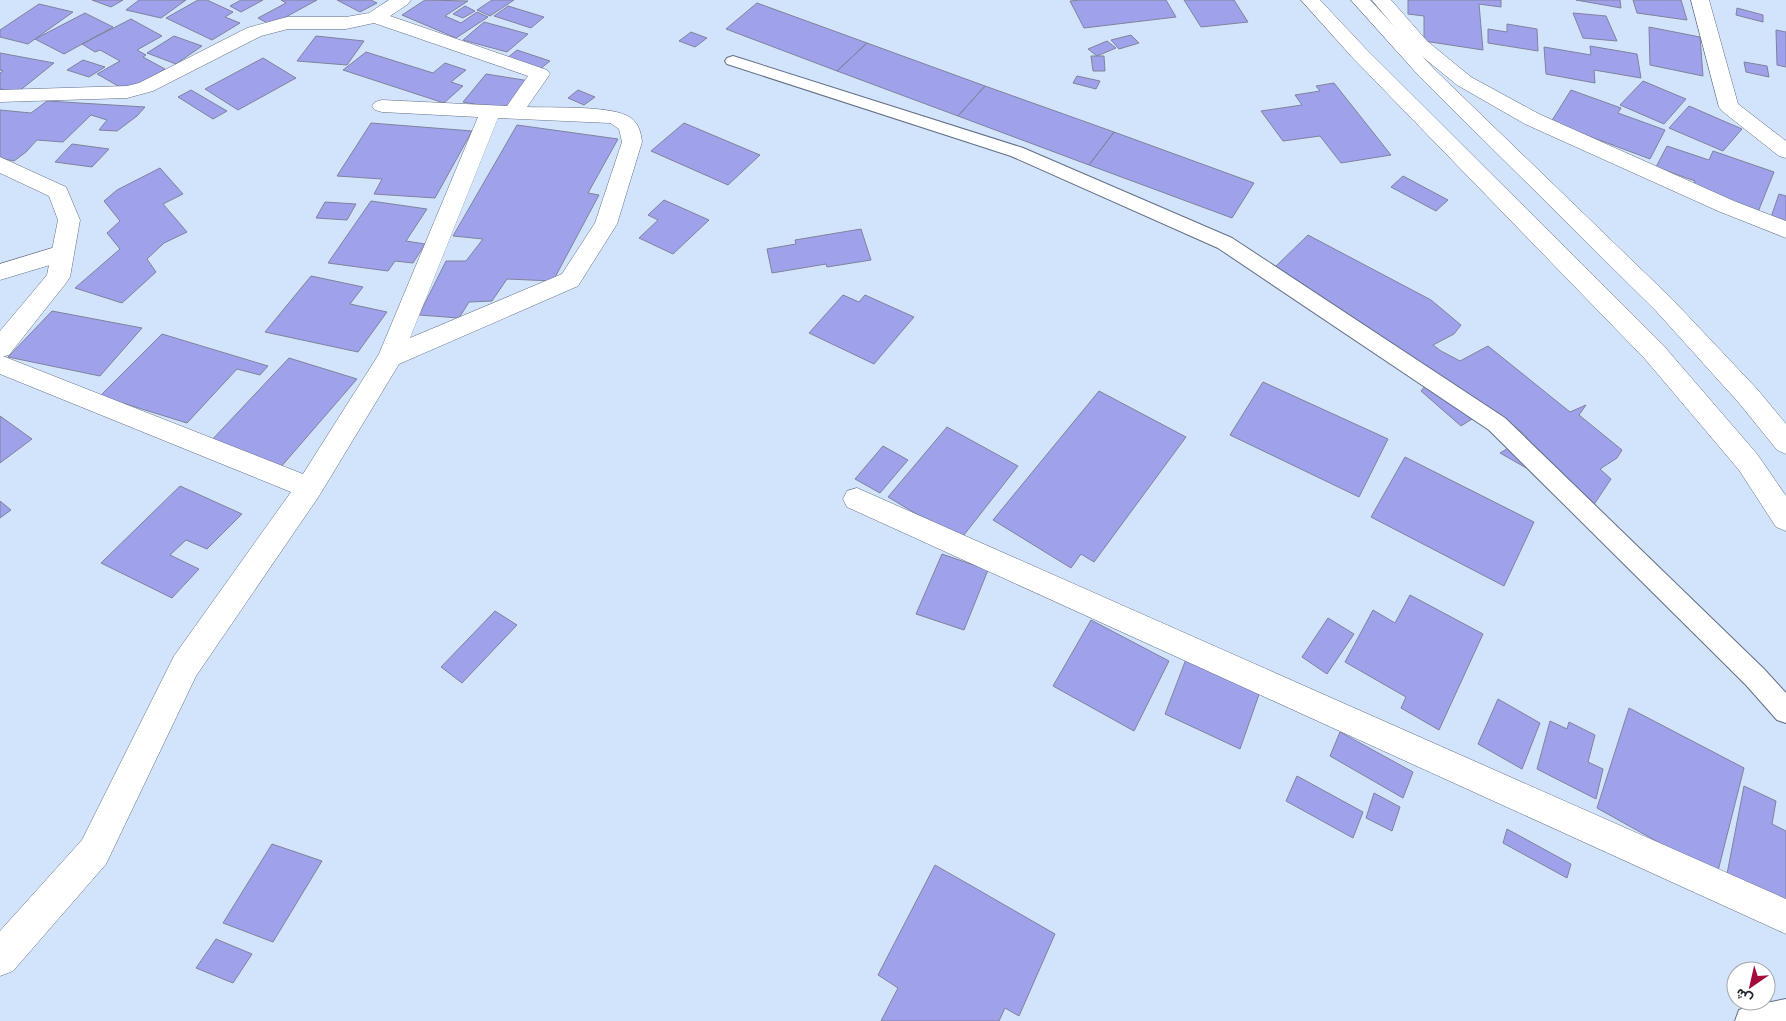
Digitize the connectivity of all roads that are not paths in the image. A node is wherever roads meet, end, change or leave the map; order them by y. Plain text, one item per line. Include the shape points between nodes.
1 (402, 0) edge
2 (1310, 0) edge
3 (1360, 0) edge
4 (1381, 0) edge
5 (1700, 0) edge
6 (375, 17) junction
7 (733, 61) dead end
8 (0, 96) edge
9 (382, 106) dead end
10 (502, 112) junction
11 (1786, 151) edge
12 (0, 164) edge
13 (1786, 230) edge
14 (62, 253) junction
15 (0, 272) edge
16 (0, 348) edge
17 (390, 357) junction
18 (0, 364) edge
19 (1786, 443) edge
20 (309, 488) junction
21 (857, 499) dead end
22 (1786, 519) edge
23 (1786, 711) edge
24 (1786, 917) edge
25 (0, 958) edge
26 (1786, 1014) edge
27 (1750, 1021) edge

1 - 6 street
2 - 22 street via 1654,352 1748,462
3 - 19 street via 1427,73 1664,305 1748,396
4 - 13 street via 1420,46 1464,81 1532,119
5 - 11 street via 1729,107
6 - 8 street via 346,23 287,23 254,32 146,87 127,92
6 - 10 street via 540,74
7 - 23 lane via 1017,152 1225,243 1497,424
9 - 10 street
10 - 17 street
10 - 17 street via 613,117 625,122 631,130 632,142 606,224 570,280
12 - 14 street via 58,192 69,220
14 - 15 street
14 - 16 street via 58,277
17 - 20 street
18 - 20 street
20 - 25 street via 186,666 94,852
21 - 24 street
26 - 27 lane

